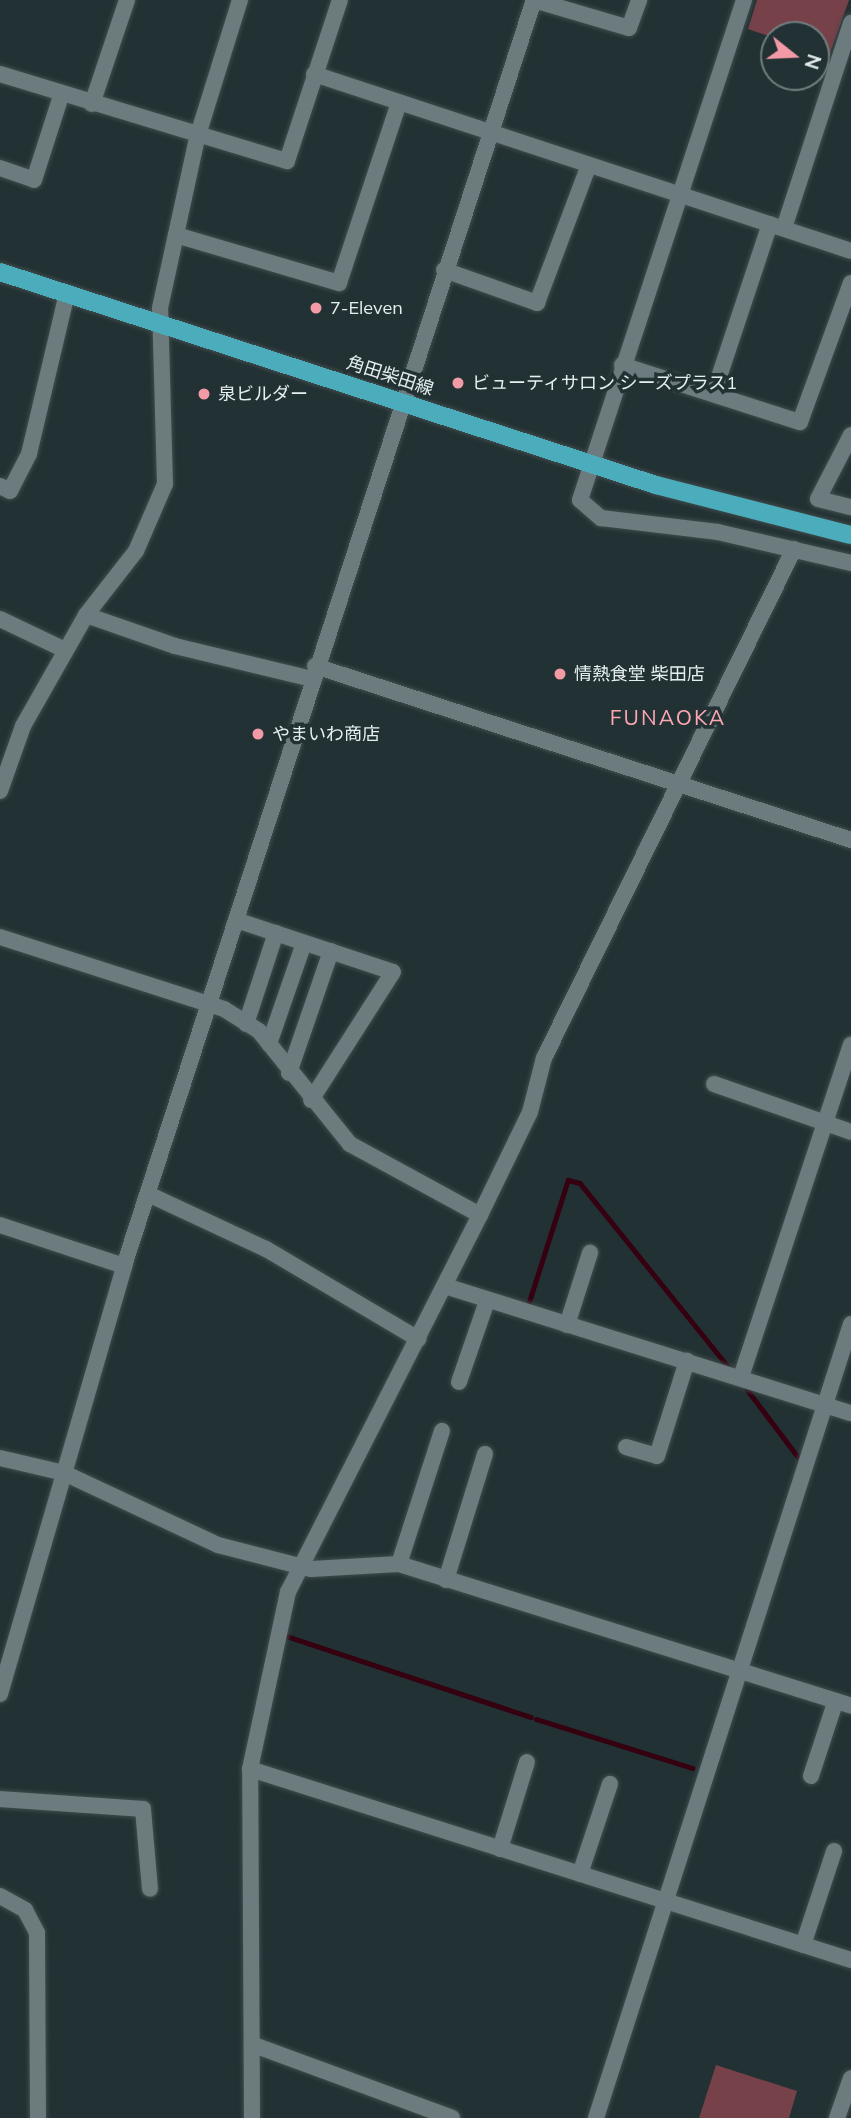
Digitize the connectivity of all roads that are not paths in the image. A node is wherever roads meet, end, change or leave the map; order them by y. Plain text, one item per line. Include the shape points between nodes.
1 (126, 0) edge
2 (240, 0) edge
3 (340, 0) edge
4 (534, 0) edge
5 (639, 0) edge
6 (744, 0) edge
7 (851, 23) edge
8 (0, 74) edge
9 (314, 74) junction
10 (61, 96) junction
11 (399, 103) junction
12 (92, 104) junction
13 (489, 131) junction
14 (197, 138) junction
15 (588, 167) junction
16 (0, 169) edge
17 (679, 196) junction
18 (777, 226) junction
19 (176, 235) junction
20 (851, 251) edge
21 (444, 270) junction
22 (0, 272) edge
23 (851, 283) edge
24 (67, 293) junction
25 (158, 322) junction
26 (622, 365) junction
27 (714, 392) junction
28 (402, 402) junction
29 (851, 435) edge
30 (588, 463) junction
31 (0, 486) edge
32 (851, 507) edge
33 (851, 535) edge
34 (794, 549) junction
35 (851, 563) edge
36 (86, 615) junction
37 (0, 619) edge
38 (65, 650) junction
39 (314, 673) junction
40 (676, 783) junction
41 (0, 791) edge
42 (851, 840) edge
43 (236, 920) junction
44 (276, 933) junction
45 (0, 937) edge
46 (304, 943) junction
47 (331, 951) junction
48 (211, 1005) junction
49 (246, 1024) junction
50 (269, 1044) junction
51 (851, 1045) edge
52 (289, 1073) junction
53 (714, 1084) dead end
54 (312, 1100) junction
55 (827, 1124) junction
56 (851, 1132) edge
57 (148, 1194) junction
58 (480, 1215) junction
59 (0, 1225) edge
60 (590, 1253) dead end
61 (124, 1266) junction
62 (445, 1286) junction
63 (486, 1301) junction
64 (851, 1324) edge
65 (567, 1325) junction
66 (418, 1339) junction
67 (687, 1361) junction
68 (741, 1377) junction
69 (459, 1382) dead end
70 (825, 1405) junction
71 (851, 1413) edge
72 (442, 1430) dead end
73 (626, 1447) dead end
74 (485, 1454) dead end
75 (0, 1458) edge
76 (64, 1473) junction
77 (303, 1564) junction
78 (400, 1564) junction
79 (446, 1580) junction
80 (739, 1672) junction
81 (0, 1694) edge
82 (843, 1705) edge
83 (527, 1762) dead end
84 (250, 1769) junction
85 (811, 1776) dead end
86 (610, 1784) dead end
87 (0, 1799) edge
88 (500, 1849) junction
89 (834, 1850) dead end
90 (580, 1874) junction
91 (150, 1889) dead end
92 (0, 1896) edge
93 (664, 1901) junction
94 (803, 1945) junction
95 (851, 1960) edge
96 (254, 2045) junction
97 (851, 2078) edge
98 (38, 2118) edge
99 (253, 2118) edge
100 (452, 2118) edge
101 (596, 2118) edge
102 (837, 2118) edge

1 - 12 street
2 - 14 street
3 - 9 street
4 - 5 street via 629,28
4 - 13 street
6 - 17 street
7 - 18 street
8 - 10 street
9 - 11 street
9 - 14 street via 287,161
10 - 12 street
10 - 16 street via 34,180
11 - 13 street
11 - 19 street via 340,284
12 - 14 street
13 - 15 street
13 - 21 street
14 - 19 street
15 - 17 street
15 - 21 street via 537,303
17 - 18 street
17 - 26 street
18 - 20 street
18 - 27 street
19 - 25 street
21 - 28 street
22 - 24 main road, 角田柴田線
23 - 27 street via 800,422
24 - 25 main road, 角田柴田線
24 - 31 street via 29,454 10,491
25 - 28 main road, 角田柴田線
25 - 36 street via 165,484 136,551
26 - 27 street
26 - 30 street
28 - 30 main road, 角田柴田線
28 - 39 street
29 - 32 street via 818,499
30 - 33 main road, 角田柴田線
30 - 34 street via 579,492 591,514
34 - 35 street
34 - 40 street
36 - 38 street
36 - 39 street via 175,646
37 - 38 street
38 - 41 street via 23,726
39 - 40 street
39 - 43 street
40 - 42 street
40 - 58 street via 544,1058 530,1112
43 - 44 street
43 - 48 street
44 - 46 street
44 - 49 street
45 - 48 street
46 - 47 street
46 - 50 street
47 - 52 street
47 - 54 street via 393,972
48 - 49 street
48 - 57 street
49 - 50 street
50 - 52 street
51 - 55 street
52 - 54 street
53 - 55 street
54 - 58 street via 350,1144
55 - 56 street
55 - 68 street
57 - 61 street
57 - 66 street via 266,1249
58 - 62 street
59 - 61 street
60 - 65 street
61 - 76 street
62 - 63 street
62 - 66 street
63 - 65 street
63 - 69 street
64 - 70 street
65 - 67 street
66 - 77 street
67 - 68 street
67 - 73 street via 657,1456
68 - 70 street
70 - 71 street
70 - 80 street
72 - 78 street
74 - 79 street
75 - 76 street
76 - 77 street via 218,1545
76 - 81 street
77 - 78 street via 311,1569
77 - 84 street via 275,1632
78 - 79 street
79 - 80 street
80 - 82 street
80 - 93 street
82 - 85 street
83 - 88 street
84 - 88 street
84 - 96 street
86 - 90 street
87 - 91 street via 143,1809
88 - 90 street
89 - 94 street
90 - 93 street
92 - 98 street via 25,1910 37,1933
93 - 94 street
93 - 101 street
94 - 95 street
96 - 99 street
96 - 100 street
97 - 102 street

